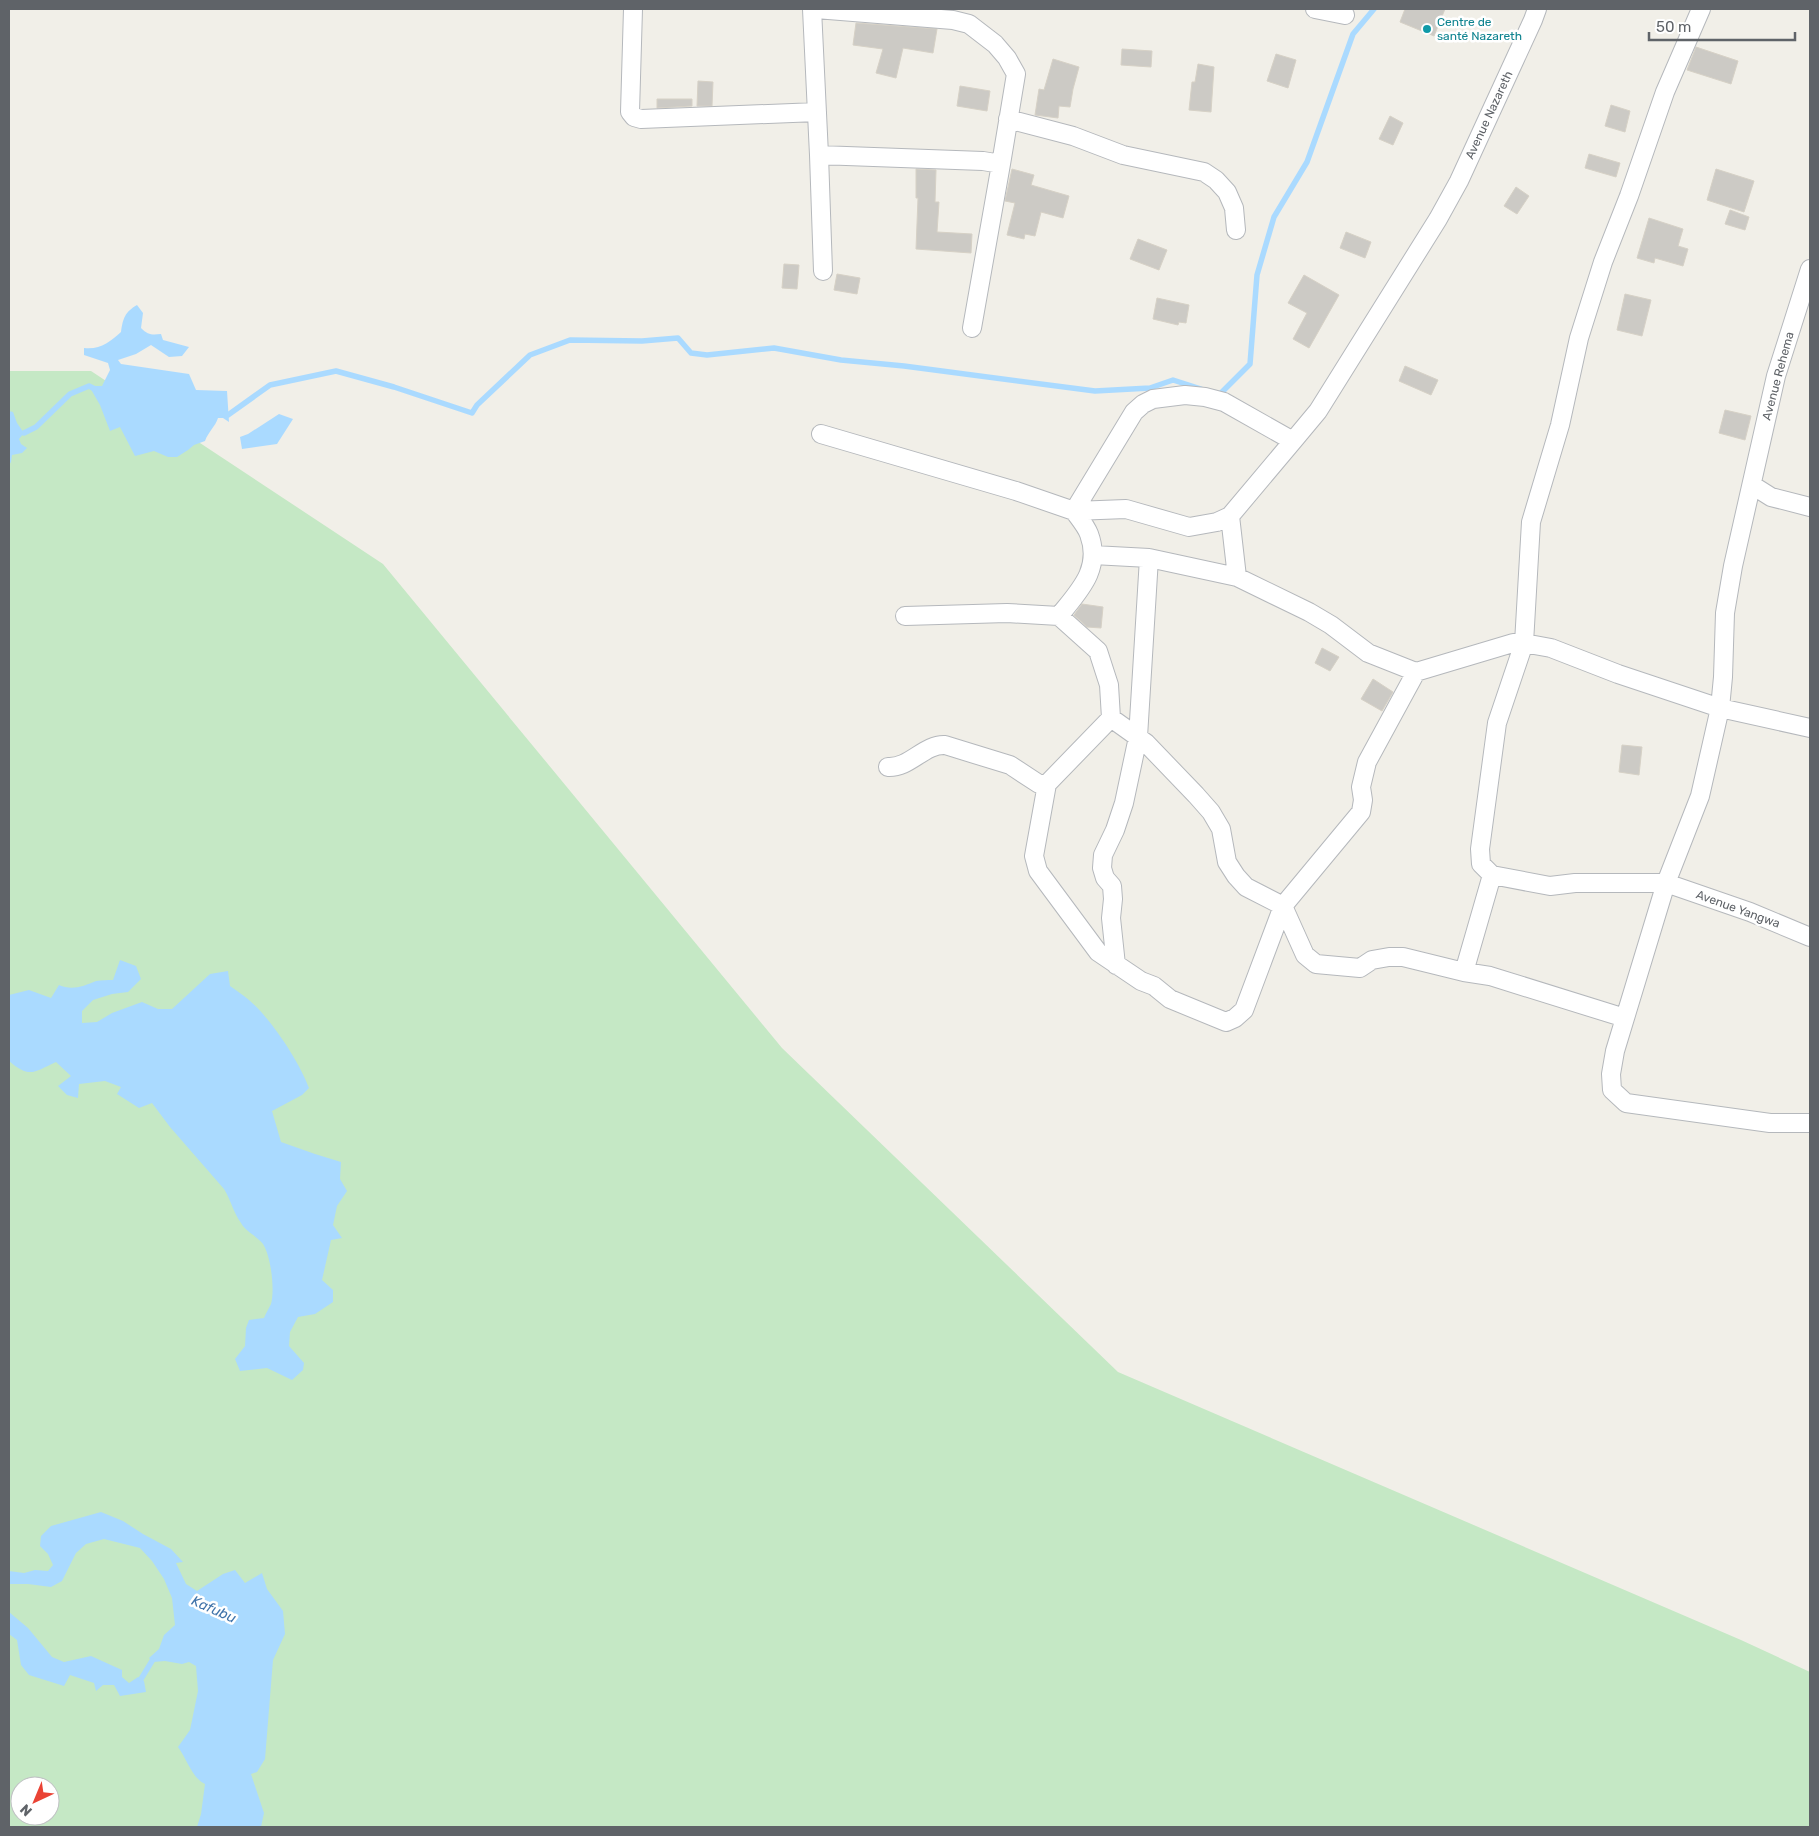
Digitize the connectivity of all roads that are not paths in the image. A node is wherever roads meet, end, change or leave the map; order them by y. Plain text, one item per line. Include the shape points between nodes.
1 (632, 9) edge
2 (812, 9) edge
3 (816, 9) edge
4 (1316, 9) edge
5 (1537, 9) edge
6 (1701, 9) edge
7 (1345, 15) dead end
8 (817, 112) junction
9 (1008, 119) junction
10 (819, 155) junction
11 (1001, 164) junction
12 (1236, 230) dead end
13 (1810, 269) edge
14 (823, 271) dead end
15 (972, 328) dead end
16 (821, 434) dead end
17 (1294, 441) junction
18 (1752, 485) junction
19 (1810, 507) edge
20 (1074, 511) junction
21 (1230, 516) junction
22 (1093, 555) junction
23 (1149, 558) junction
24 (1237, 576) junction
25 (905, 616) dead end
26 (1059, 616) junction
27 (1524, 643) junction
28 (1416, 672) junction
29 (1720, 708) junction
30 (1112, 718) junction
31 (1810, 728) edge
32 (1138, 737) junction
33 (888, 767) dead end
34 (1048, 784) junction
35 (1492, 875) junction
36 (1666, 883) junction
37 (1283, 906) junction
38 (1810, 937) edge
39 (1116, 965) junction
40 (1464, 972) junction
41 (1625, 1018) junction
42 (1810, 1123) edge

1 - 8 street via 630,112 634,117
2 - 8 street
3 - 9 street via 969,24 995,44 1016,74
4 - 7 street
5 - 17 street, Avenue Nazareth via 1438,220 1318,411
6 - 27 street via 1666,92 1603,262 1579,338 1560,425 1531,522
8 - 10 street
9 - 11 street
9 - 12 street via 1072,136 1123,155 1204,172 1227,192 1234,208
10 - 11 street
10 - 14 street
11 - 15 street
13 - 18 street, Avenue Rehema via 1776,376
16 - 20 street
17 - 20 street via 1224,402 1185,395 1154,399 1134,412
17 - 21 street, Avenue Nazareth
18 - 19 street via 1771,497
18 - 29 street, Avenue Rehema via 1732,566 1725,613
20 - 21 street via 1126,509 1189,527
20 - 22 street via 1088,533
21 - 24 street
22 - 23 street
22 - 26 street via 1084,584
23 - 24 street
23 - 32 street
24 - 28 street via 1317,616 1368,653
25 - 26 street
26 - 30 street via 1098,652 1109,685
27 - 28 street via 1513,643
27 - 29 street via 1551,648
27 - 35 street via 1498,723 1480,849 1481,864
28 - 37 street via 1367,762 1361,787 1361,812
29 - 31 street
29 - 36 street, Avenue Rehema via 1700,796
30 - 32 street
30 - 34 street
32 - 37 street via 1211,812 1221,829 1227,862 1236,876 1246,887
32 - 39 street via 1124,803 1103,855 1102,868 1112,886 1111,918
33 - 34 street via 902,766 935,746 945,745 1010,765 1039,784
34 - 39 street via 1034,856 1038,871 1098,952
35 - 36 street, Avenue Yangwa via 1550,886
35 - 40 street
36 - 38 street, Avenue Yangwa
36 - 41 street, Avenue Rehema
37 - 39 street via 1244,1010 1226,1022 1170,999
37 - 40 street via 1305,955 1316,964 1360,968 1372,960 1403,957
40 - 41 street via 1490,976
41 - 42 street, Avenue Rehema via 1611,1074 1612,1090 1626,1103 1770,1122

